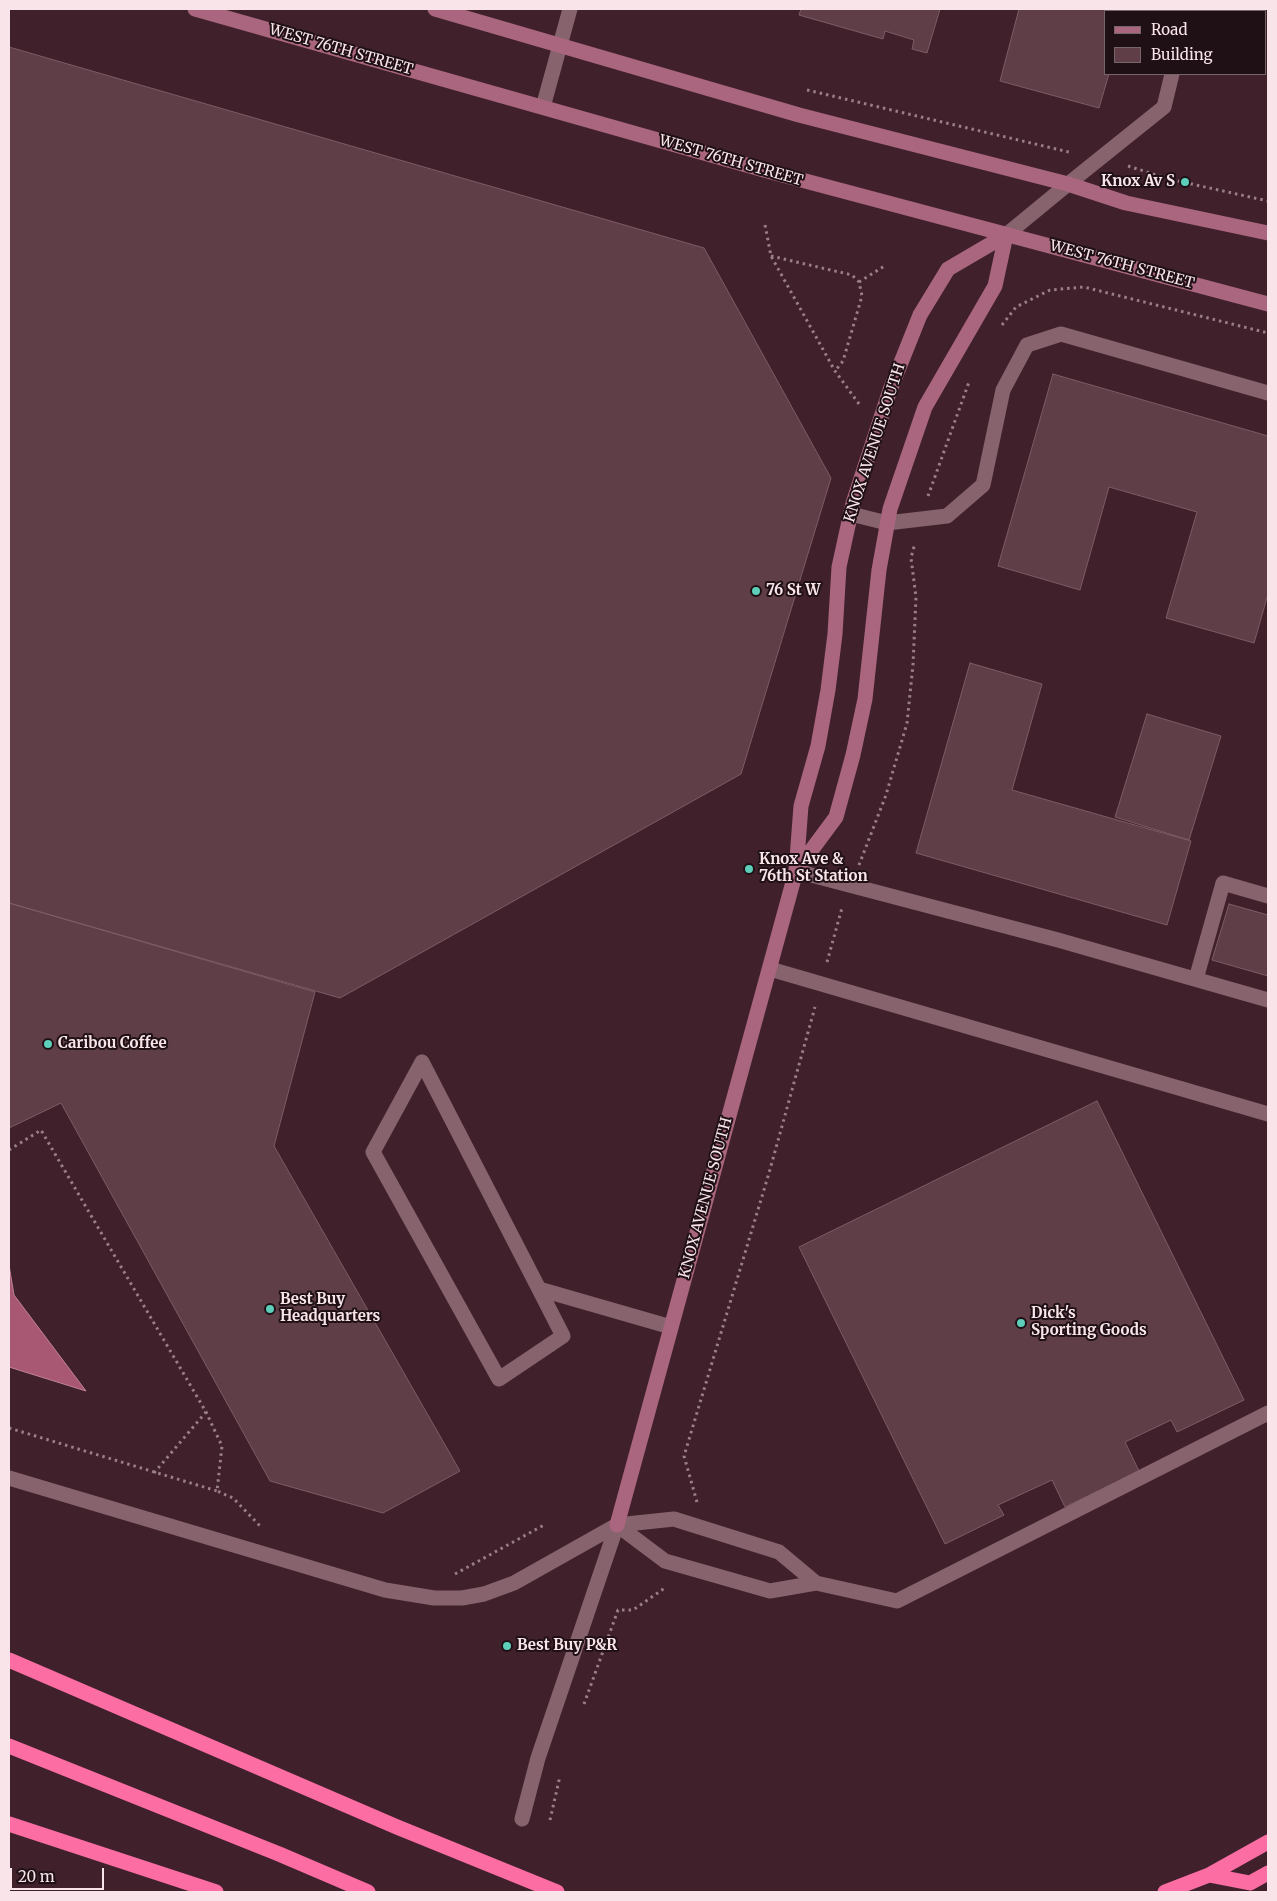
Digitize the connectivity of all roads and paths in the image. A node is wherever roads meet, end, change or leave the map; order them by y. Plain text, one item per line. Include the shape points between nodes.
1 (195, 9) edge
2 (435, 9) edge
3 (570, 9) edge
4 (560, 44) junction
5 (1172, 75) edge
6 (798, 88) dead end
7 (542, 107) junction
8 (1099, 160) junction
9 (1068, 184) junction
10 (1268, 201) edge
11 (764, 225) dead end
12 (1268, 233) edge
13 (1006, 235) junction
14 (771, 256) junction
15 (886, 265) dead end
16 (859, 282) junction
17 (1268, 304) edge
18 (1001, 327) dead end
19 (1268, 333) edge
20 (835, 371) junction
21 (973, 375) dead end
22 (1268, 393) edge
23 (858, 404) dead end
24 (851, 514) junction
25 (921, 519) junction
26 (887, 524) junction
27 (796, 871) junction
28 (851, 885) junction
29 (1268, 896) edge
30 (770, 969) junction
31 (1196, 980) junction
32 (821, 984) junction
33 (1268, 1000) edge
34 (1268, 1114) edge
35 (9, 1150) edge
36 (539, 1289) junction
37 (671, 1327) junction
38 (206, 1412) junction
39 (1268, 1413) edge
40 (9, 1428) edge
41 (154, 1473) junction
42 (9, 1478) edge
43 (217, 1491) junction
44 (690, 1524) junction
45 (544, 1525) dead end
46 (617, 1525) junction
47 (266, 1532) dead end
48 (677, 1565) junction
49 (452, 1575) dead end
50 (816, 1583) junction
51 (9, 1660) edge
52 (582, 1710) dead end
53 (9, 1746) edge
54 (561, 1774) dead end
55 (522, 1819) dead end
56 (550, 1820) dead end
57 (9, 1824) edge
58 (1268, 1842) edge
59 (1268, 1873) edge
60 (1209, 1875) junction
61 (216, 1892) edge
62 (368, 1892) edge
63 (557, 1892) edge
64 (1165, 1892) edge

1 - 7 street, WEST 76TH STREET
2 - 4 street
3 - 4 street
4 - 7 street
4 - 9 street via 799,115
5 - 8 street, KNOX AVENUE SOUTH via 1164,107
6 - 8 path
7 - 13 street, WEST 76TH STREET
8 - 9 street, KNOX AVENUE SOUTH
8 - 10 path
9 - 12 street via 1126,203
9 - 13 street, KNOX AVENUE SOUTH
11 - 14 path
13 - 17 street, WEST 76TH STREET
13 - 24 street, KNOX AVENUE SOUTH via 948,269 920,314 890,390
13 - 26 street, KNOX AVENUE SOUTH via 995,286 925,407
14 - 16 path via 852,275
14 - 20 path
15 - 16 path
16 - 20 path via 862,296 843,361
18 - 19 path via 1016,307 1050,290 1084,287
20 - 23 path
21 - 25 path via 930,485
22 - 25 street via 1062,334 1027,345 1003,390 982,485 947,516
24 - 26 street
24 - 27 street, KNOX AVENUE SOUTH via 839,567 828,690 818,746 801,806
25 - 26 street
25 - 28 path via 911,558 916,597 906,723 886,795
26 - 27 street, KNOX AVENUE SOUTH via 865,699 853,755 836,817
27 - 28 street
27 - 30 street, KNOX AVENUE SOUTH
28 - 31 street
28 - 32 path via 841,909
29 - 31 street via 1223,883
30 - 32 street
30 - 37 street, KNOX AVENUE SOUTH
31 - 33 street
32 - 34 street
32 - 44 path via 769,1173 684,1456 698,1499
35 - 38 path via 41,1130
36 - 36 street via 512,1237 422,1062 373,1152 499,1380 563,1336
36 - 37 street
37 - 46 street, KNOX AVENUE SOUTH
38 - 41 path
38 - 43 path via 222,1446
39 - 50 street via 897,1600
40 - 41 path
41 - 43 path
42 - 46 street via 385,1590 434,1598 470,1596 514,1583
43 - 47 path via 233,1498
44 - 46 street via 674,1519
44 - 50 street via 780,1552
45 - 49 path
46 - 48 street via 665,1561
46 - 55 street via 538,1758
48 - 50 street via 770,1591
48 - 52 path via 662,1590 633,1610 618,1610
51 - 63 highway via 406,1831
53 - 62 highway
54 - 56 path
57 - 61 highway
58 - 60 highway
59 - 60 highway via 1250,1883
60 - 64 highway

